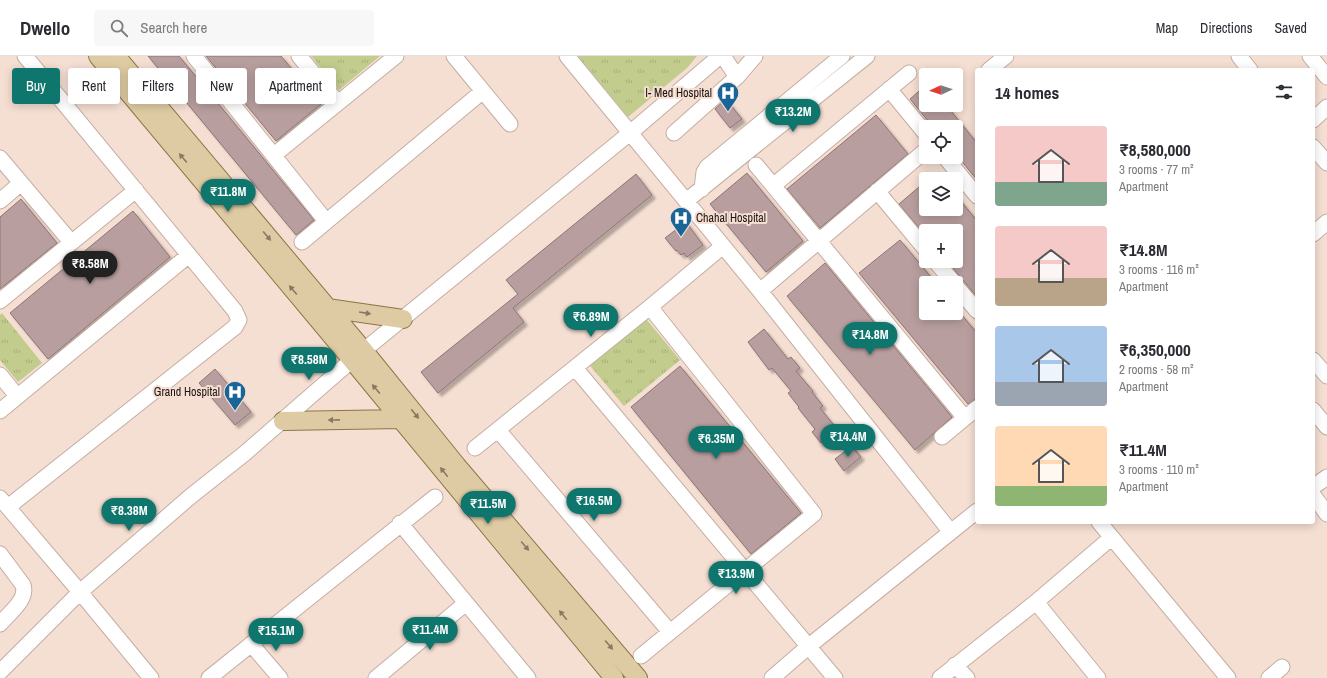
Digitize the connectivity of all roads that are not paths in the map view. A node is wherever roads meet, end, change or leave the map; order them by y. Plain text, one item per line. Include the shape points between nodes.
1 (24, 56) edge
2 (98, 56) edge
3 (116, 56) edge
4 (194, 56) edge
5 (299, 56) edge
6 (396, 56) edge
7 (454, 56) edge
8 (567, 56) edge
9 (720, 56) edge
10 (723, 56) edge
11 (755, 56) edge
12 (842, 56) edge
13 (868, 56) edge
14 (1006, 56) edge
15 (1238, 56) edge
16 (1310, 56) edge
17 (991, 68) edge
18 (1248, 68) edge
19 (909, 73) dead end
20 (737, 77) junction
21 (1327, 77) edge
22 (889, 89) junction
23 (483, 91) junction
24 (338, 103) junction
25 (1327, 107) edge
26 (1315, 118) edge
27 (510, 124) dead end
28 (919, 125) edge
29 (630, 133) junction
30 (674, 133) dead end
31 (1315, 149) edge
32 (274, 155) junction
33 (919, 156) edge
34 (0, 158) edge
35 (1327, 163) edge
36 (951, 164) edge
37 (756, 165) dead end
38 (21, 183) junction
39 (774, 185) junction
40 (702, 189) junction
41 (136, 190) junction
42 (877, 191) junction
43 (975, 194) edge
44 (0, 201) edge
45 (686, 201) junction
46 (326, 221) junction
47 (1327, 222) edge
48 (1315, 232) edge
49 (820, 240) junction
50 (71, 242) junction
51 (302, 242) dead end
52 (919, 242) edge
53 (723, 246) junction
54 (189, 255) junction
55 (941, 268) edge
56 (948, 276) edge
57 (760, 291) junction
58 (963, 294) edge
59 (0, 301) edge
60 (650, 307) junction
61 (327, 308) junction
62 (975, 309) edge
63 (403, 319) junction
64 (358, 356) junction
65 (1315, 362) edge
66 (575, 368) junction
67 (0, 375) edge
68 (1327, 376) edge
69 (17, 396) junction
70 (975, 410) edge
71 (0, 411) edge
72 (1315, 412) edge
73 (965, 418) junction
74 (401, 419) junction
75 (283, 421) junction
76 (1327, 427) edge
77 (498, 430) junction
78 (942, 437) dead end
79 (475, 448) dead end
80 (1327, 477) edge
81 (1315, 486) edge
82 (435, 497) dead end
83 (1315, 498) edge
84 (4, 503) edge
85 (975, 512) edge
86 (1327, 514) edge
87 (400, 523) junction
88 (1100, 524) edge
89 (950, 531) junction
90 (1111, 538) junction
91 (0, 554) edge
92 (745, 570) junction
93 (80, 592) junction
94 (1036, 602) junction
95 (466, 604) junction
96 (0, 624) edge
97 (670, 632) junction
98 (251, 644) junction
99 (809, 646) junction
100 (641, 656) dead end
101 (955, 665) junction
102 (1282, 667) dead end
103 (0, 672) edge
104 (386, 675) edge
105 (151, 678) edge
106 (209, 678) edge
107 (280, 678) edge
108 (528, 678) edge
109 (614, 678) edge
110 (638, 678) edge
111 (772, 678) edge
112 (835, 678) edge
113 (940, 678) edge
114 (966, 678) edge
115 (1098, 678) edge
116 (1228, 678) edge
117 (1269, 678) edge

1 - 41 street
64 -> 2 main road
3 -> 61 main road
4 - 32 street
5 - 24 street
6 - 24 street
7 - 23 street
8 - 29 street
9 - 29 street
10 - 20 street
11 - 20 street
12 - 40 street via 707,167
13 - 40 street
14 - 17 street
15 - 18 street
16 - 21 street
19 - 22 street
20 - 30 street
22 - 28 street
22 - 39 street
23 - 27 street
23 - 46 street
24 - 32 street
25 - 26 street
29 - 45 street
29 - 63 street
31 - 35 street
32 - 46 street
33 - 42 street
34 - 38 street
36 - 43 street
37 - 39 street
38 - 44 street
38 - 50 street
39 - 49 street
40 - 45 street
41 - 50 street
41 - 54 street
42 - 49 street
42 - 52 street
45 - 53 street
46 - 51 street
47 - 48 street
49 - 57 street
49 - 73 street
50 - 59 street
53 - 57 street
53 - 60 street
54 - 69 street
54 - 84 street via 235,311 238,320 234,327
55 - 56 street
57 - 89 street
58 - 62 street
60 - 66 street
60 - 92 street via 814,514
61 -> 63 main road
61 - 64 main road
63 - 64 street
74 -> 64 main road
64 - 75 street
64 -> 110 main road via 457,466
65 - 68 street
66 - 77 street
66 - 92 street
67 - 69 street
69 - 71 street
70 - 73 street
72 - 76 street
73 - 78 street
74 -> 75 main road
109 -> 74 main road
75 - 93 street
77 - 79 street
77 - 97 street
80 - 81 street
82 - 87 street
83 - 86 street
84 - 93 street
85 - 89 street
87 - 95 street
87 - 98 street
88 - 90 street
89 - 99 street
90 - 94 street
90 - 116 street
91 - 96 street via 25,590 21,600
92 - 97 street
92 - 99 street
93 - 103 street
93 - 105 street
94 - 101 street
94 - 115 street
95 - 104 street
95 - 108 street
97 - 100 street
98 - 106 street
98 - 107 street
99 - 111 street
99 - 112 street
101 - 113 street
101 - 114 street
102 - 117 street

